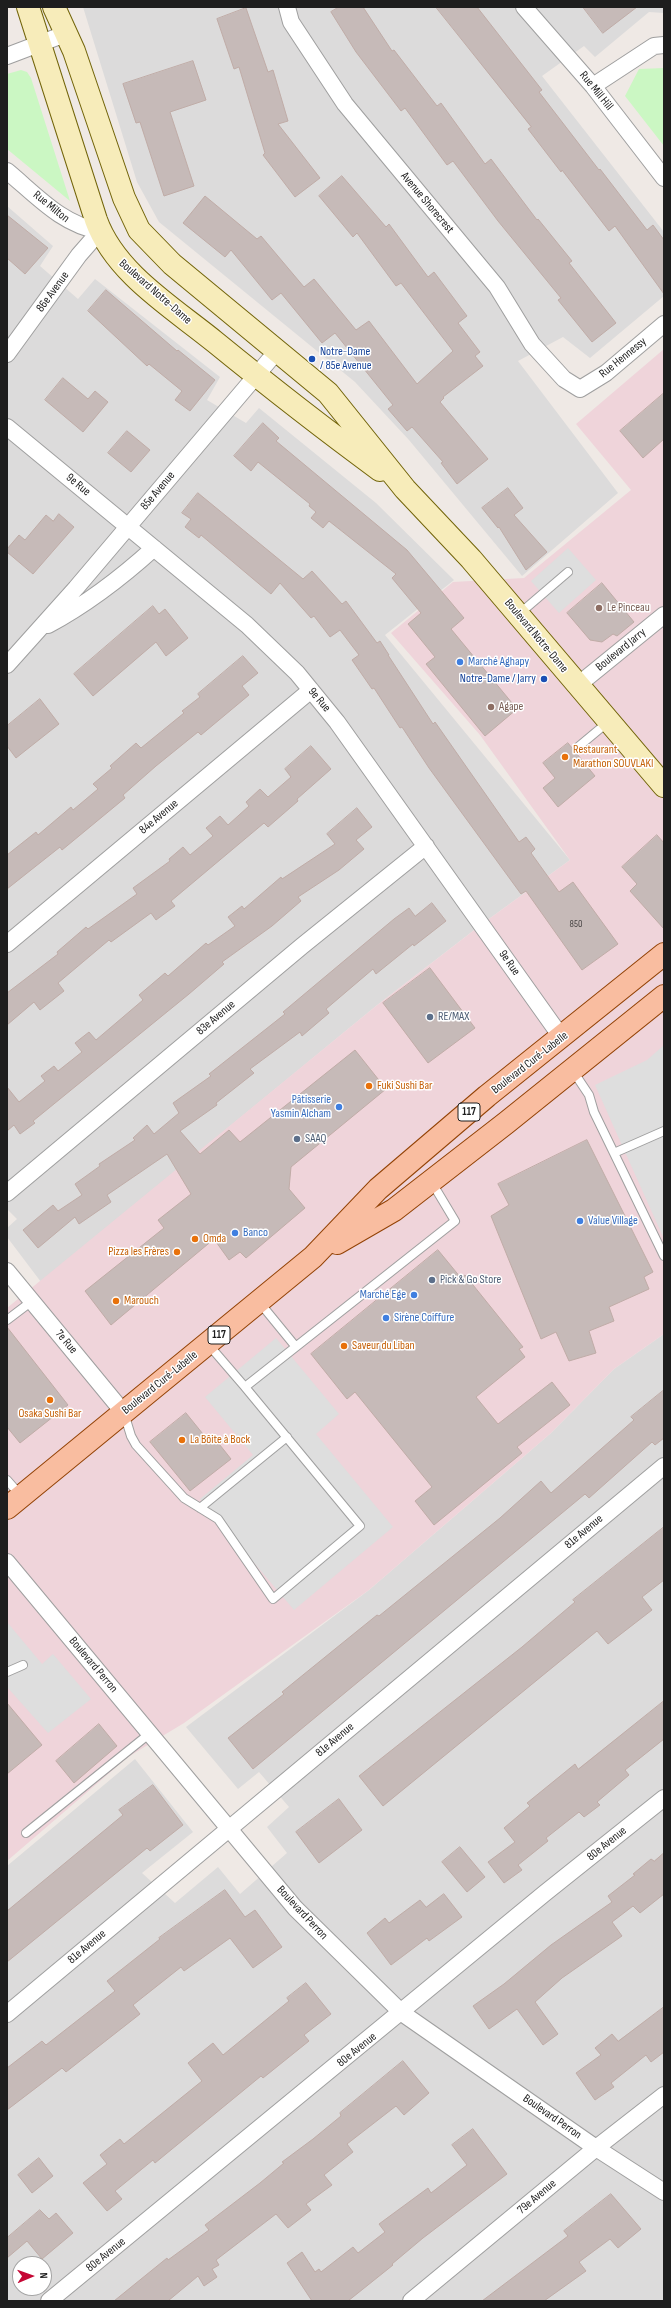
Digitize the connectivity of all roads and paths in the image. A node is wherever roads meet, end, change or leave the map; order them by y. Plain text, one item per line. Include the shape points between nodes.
1 (28, 7) edge
2 (54, 7) edge
3 (287, 7) edge
4 (524, 7) edge
5 (65, 34) junction
6 (40, 44) junction
7 (664, 45) edge
8 (7, 56) edge
9 (593, 86) junction
10 (7, 171) edge
11 (664, 178) edge
12 (100, 231) junction
13 (664, 324) edge
14 (277, 351) junction
15 (7, 354) edge
16 (255, 375) junction
17 (580, 389) joint
18 (7, 427) edge
19 (405, 489) junction
20 (128, 526) junction
21 (154, 548) junction
22 (568, 572) dead end
23 (518, 615) junction
24 (664, 615) edge
25 (38, 631) junction
26 (7, 665) edge
27 (578, 685) junction
28 (312, 690) junction
29 (608, 722) junction
30 (578, 746) dead end
31 (664, 786) edge
32 (426, 846) junction
33 (7, 944) edge
34 (664, 954) edge
35 (664, 996) edge
36 (562, 1038) junction
37 (572, 1070) junction
38 (664, 1131) edge
39 (614, 1153) junction
40 (431, 1181) junction
41 (7, 1193) edge
42 (664, 1256) edge
43 (313, 1257) junction
44 (7, 1271) edge
45 (32, 1301) junction
46 (259, 1302) junction
47 (7, 1320) edge
48 (208, 1344) junction
49 (296, 1347) junction
50 (245, 1387) junction
51 (124, 1412) junction
52 (287, 1437) junction
53 (664, 1466) edge
54 (7, 1480) edge
55 (14, 1502) edge
56 (200, 1508) junction
57 (7, 1562) edge
58 (23, 1665) dead end
59 (7, 1672) edge
60 (149, 1734) junction
61 (664, 1798) edge
62 (229, 1828) junction
63 (26, 1833) dead end
64 (402, 2012) junction
65 (7, 2014) edge
66 (664, 2095) edge
67 (596, 2148) junction
68 (664, 2192) edge
69 (49, 2301) edge
70 (411, 2301) edge

1 - 6 street, Boulevard Notre-Dame
2 - 5 street, Boulevard Notre-Dame
3 - 17 street, Avenue Shorecrest via 291,22 345,104 497,287 532,344 564,379
4 - 9 street, Rue Mill Hill
5 - 6 street
5 - 14 street, Boulevard Notre-Dame via 74,51 124,198 139,230 172,264
6 - 8 street
6 - 12 street, Boulevard Notre-Dame
7 - 9 street via 654,46
9 - 11 street, Rue Mill Hill
10 - 12 street, Rue Milton via 68,221 85,229
12 - 15 street, 86e Avenue
12 - 16 street, Boulevard Notre-Dame via 112,252 130,273
13 - 17 street, Rue Hennessy via 606,373
14 - 16 street, 85e Avenue
14 - 19 street, Boulevard Notre-Dame via 328,393
16 - 19 street, Boulevard Notre-Dame via 312,421
16 - 20 street, 85e Avenue
18 - 20 street, 9e Rue
19 - 23 street, Boulevard Notre-Dame via 460,547
20 - 21 street, 9e Rue
20 - 25 street, 85e Avenue
21 - 25 street, 85e Avenue via 81,607
21 - 28 street, 9e Rue via 247,625
22 - 23 lane
23 - 27 street, Boulevard Notre-Dame
24 - 27 street, Boulevard Jarry
25 - 26 street, 85e Avenue
27 - 29 street, Boulevard Notre-Dame
28 - 32 street, 9e Rue
28 - 33 street, 84e Avenue
29 - 30 lane
29 - 31 street, Boulevard Notre-Dame
32 - 36 street, 9e Rue
32 - 41 street, 83e Avenue via 302,946
34 - 36 main road, Boulevard Curé-Labelle / 117
35 - 37 main road, Boulevard Curé-Labelle / 117
36 - 43 main road, Boulevard Curé-Labelle / 117 via 482,1101 378,1189
37 - 39 lane via 589,1095 594,1112
37 - 40 main road, Boulevard Curé-Labelle / 117
38 - 39 lane
39 - 42 lane
40 - 43 main road, Boulevard Curé-Labelle / 117 via 394,1210
40 - 49 lane via 455,1221
43 - 46 main road, Boulevard Curé-Labelle / 117
44 - 45 street, 7e Rue
45 - 47 lane
45 - 51 street, 7e Rue
46 - 48 main road, Boulevard Curé-Labelle / 117
46 - 49 lane
48 - 50 lane
48 - 51 main road, Boulevard Curé-Labelle / 117
49 - 50 lane
50 - 52 lane
51 - 55 main road, Boulevard Curé-Labelle / 117
51 - 56 lane via 136,1445 184,1498
52 - 56 lane
52 - 56 lane via 360,1526 273,1599 218,1519
53 - 62 street, 81e Avenue
54 - 55 lane
57 - 60 street, Boulevard Perron
58 - 59 lane
60 - 62 street, Boulevard Perron
60 - 63 lane
61 - 64 street, 80e Avenue
62 - 64 street, Boulevard Perron via 295,1908
62 - 65 street, 81e Avenue
64 - 67 street, Boulevard Perron
64 - 69 street, 80e Avenue
66 - 67 street, 79e Avenue
67 - 68 street, Boulevard Perron
67 - 70 street, 79e Avenue

